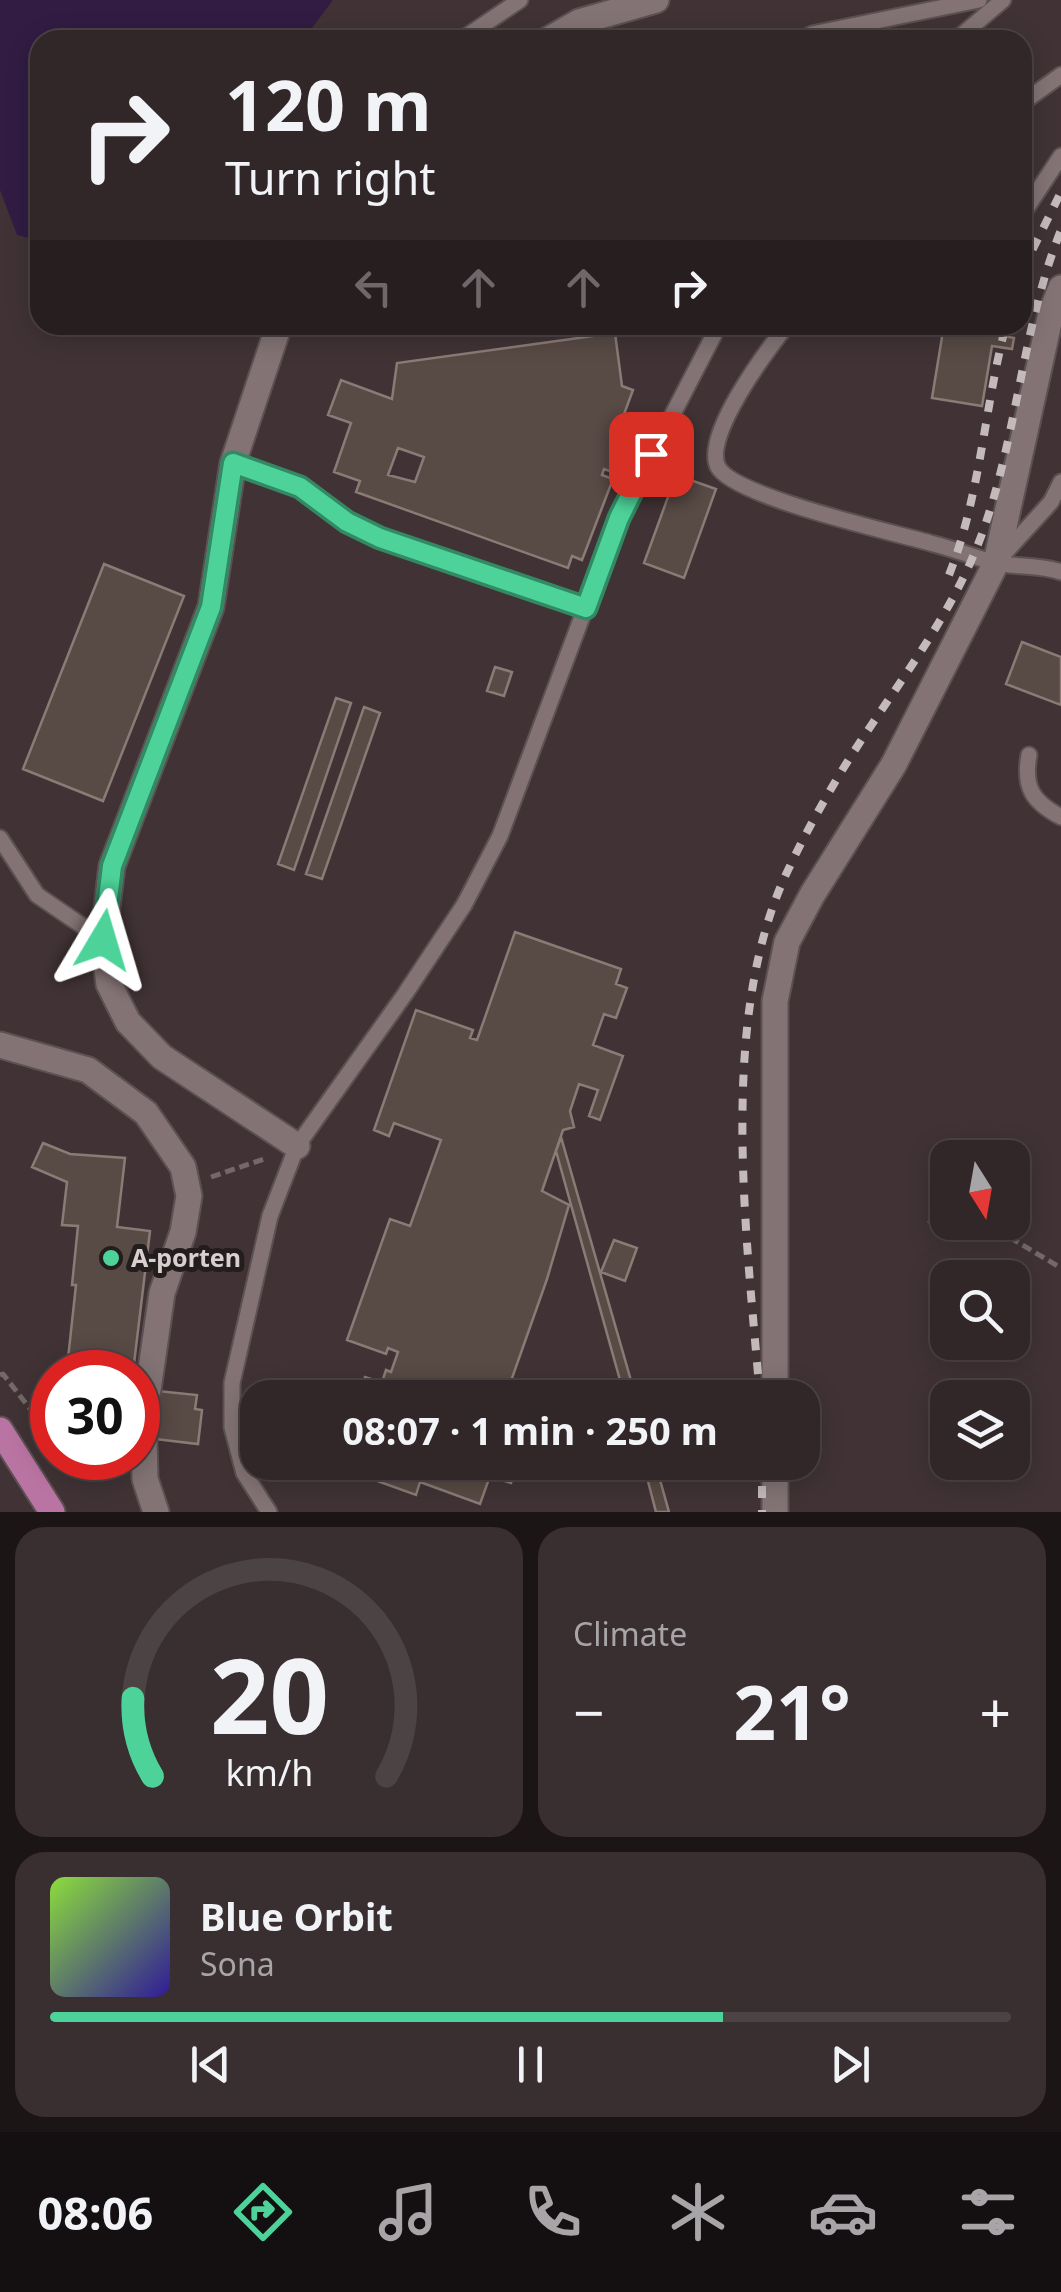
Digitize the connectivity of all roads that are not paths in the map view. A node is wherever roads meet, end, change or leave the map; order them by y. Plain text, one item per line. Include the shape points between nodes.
1 (520, 0) edge
2 (656, 0) edge
3 (979, 0) edge
4 (1003, 0) edge
5 (476, 30) edge
6 (565, 30) edge
7 (832, 30) edge
8 (968, 30) edge
9 (1061, 75) edge
10 (1032, 96) edge
11 (1061, 156) edge
12 (1032, 200) edge
13 (1061, 288) edge
14 (274, 335) edge
15 (715, 335) edge
16 (779, 335) edge
17 (233, 463) junction
18 (1061, 482) edge
19 (996, 563) junction
20 (1061, 572) edge
21 (586, 608) junction
22 (1030, 756) dead end
23 (1061, 817) edge
24 (0, 838) edge
25 (103, 940) junction
26 (0, 1045) edge
27 (298, 1146) junction
28 (154, 1350) edge
29 (774, 1380) edge
30 (0, 1430) edge
31 (146, 1480) edge
32 (774, 1480) edge
33 (52, 1512) edge
34 (156, 1512) edge
35 (269, 1512) edge
36 (775, 1512) edge

1 - 5 lane
2 - 6 street
3 - 7 lane
4 - 8 lane
9 - 10 lane
11 - 12 lane
13 - 19 street
14 - 17 street
15 - 21 lane via 619,518
16 - 19 lane via 735,400 716,453 718,466 763,494
17 - 21 lane via 300,487 380,538
17 - 25 street via 211,607 112,866
18 - 19 lane
19 - 20 lane
19 - 29 street via 894,764 786,942 775,1001
21 - 27 lane via 500,836 464,905
22 - 23 lane via 1030,794
24 - 25 lane via 38,896
25 - 27 street via 110,984 128,1022 162,1056
26 - 28 street via 88,1070 146,1112 183,1167 189,1196
27 - 35 lane via 270,1216 232,1383 232,1427 244,1473
30 - 33 main road
31 - 34 street
32 - 36 street

